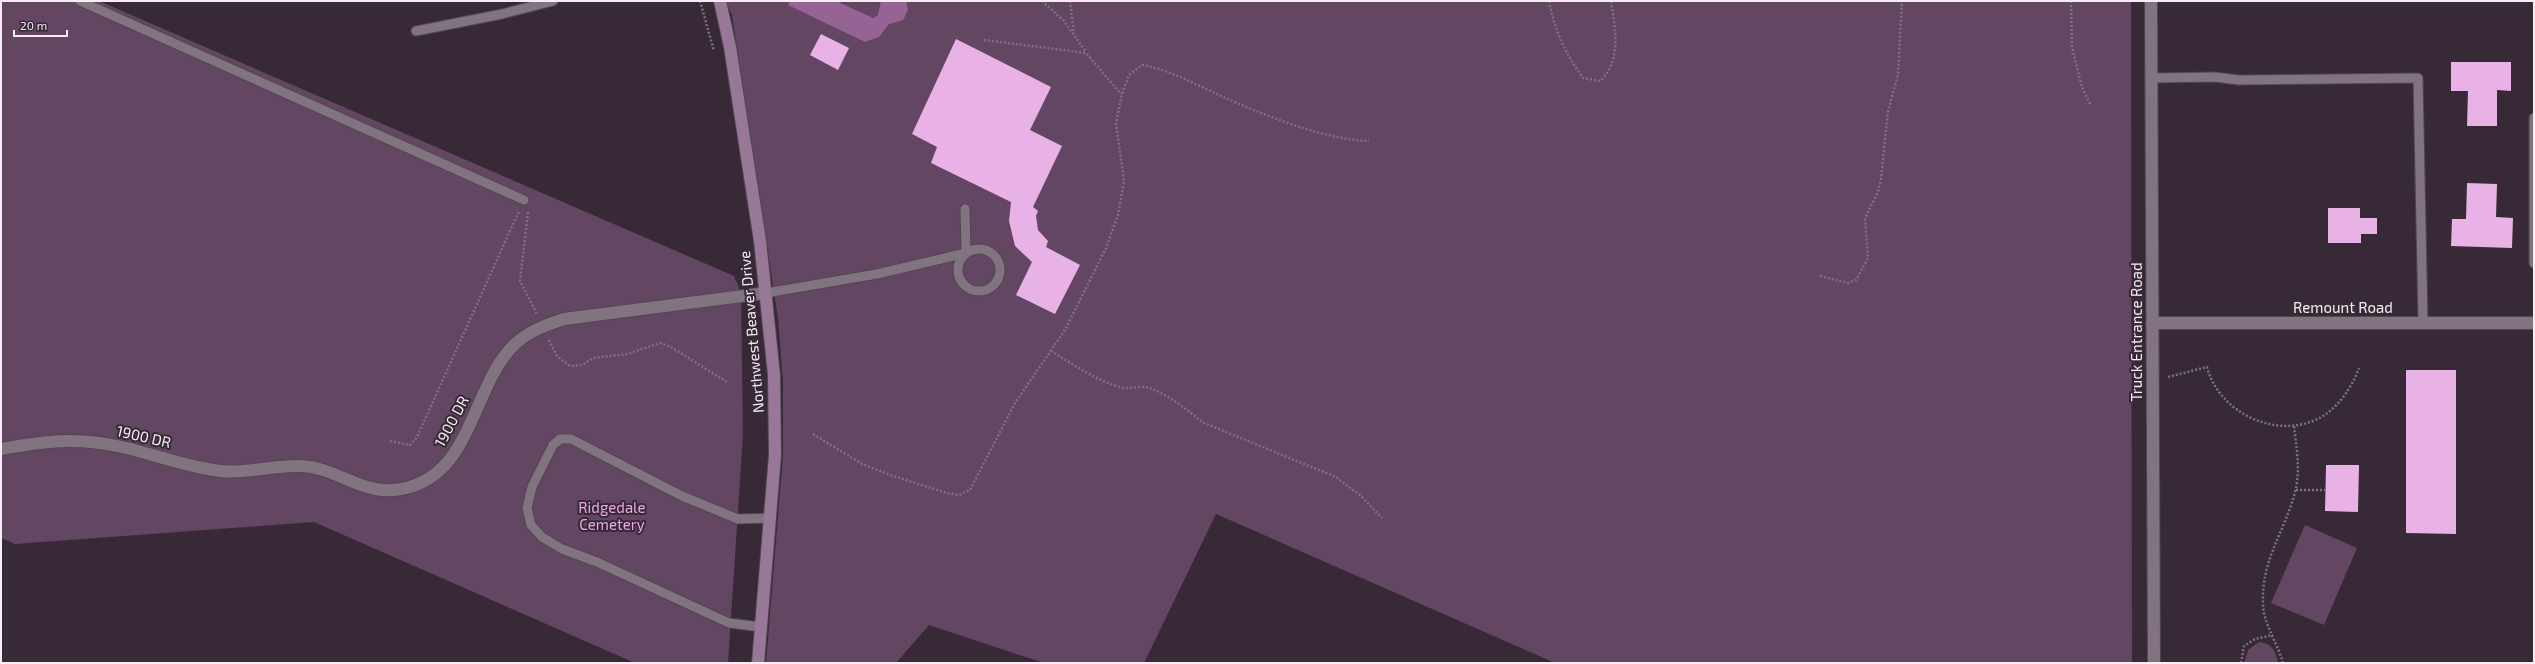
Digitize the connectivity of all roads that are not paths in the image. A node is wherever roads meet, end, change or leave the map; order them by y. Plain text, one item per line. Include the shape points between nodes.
1 (80, 1) edge
2 (553, 1) edge
3 (720, 1) edge
4 (2150, 1) edge
5 (416, 31) dead end
6 (2151, 78) junction
7 (2534, 118) edge
8 (524, 200) road end
9 (965, 209) dead end
10 (966, 253) junction
11 (2534, 263) edge
12 (766, 293) junction
13 (2152, 323) junction
14 (2423, 323) junction
15 (2534, 323) edge
16 (1, 449) edge
17 (769, 518) junction
18 (761, 627) junction
19 (758, 663) edge
20 (2154, 663) edge

1 - 8 lane
2 - 5 lane
3 - 12 main road, Northwest Beaver Drive via 730,47
4 - 6 street, Truck Entrance Road
6 - 13 street, Truck Entrance Road
6 - 14 lane via 2418,78
7 - 11 lane
9 - 10 lane
10 - 10 lane via 958,265 958,275 962,283 979,292 992,287 998,280 1000,271 996,258 984,250
10 - 12 lane via 878,274
12 - 16 street, 1900 DR via 564,319 536,328 515,344 497,366 456,451 439,471 414,486 399,489 367,489 324,471 300,466 247,472 220,471 120,446 82,440 47,440
12 - 17 main road, Northwest Beaver Drive via 774,374 775,455
13 - 14 street, Remount Road
13 - 20 street, Truck Entrance Road
14 - 15 street, Remount Road
17 - 18 main road, Northwest Beaver Drive via 770,537
17 - 18 lane via 731,516 682,496 571,439 560,439 553,445 532,487 527,508 532,525 542,537 562,549 597,562 729,623
18 - 19 main road, Northwest Beaver Drive

